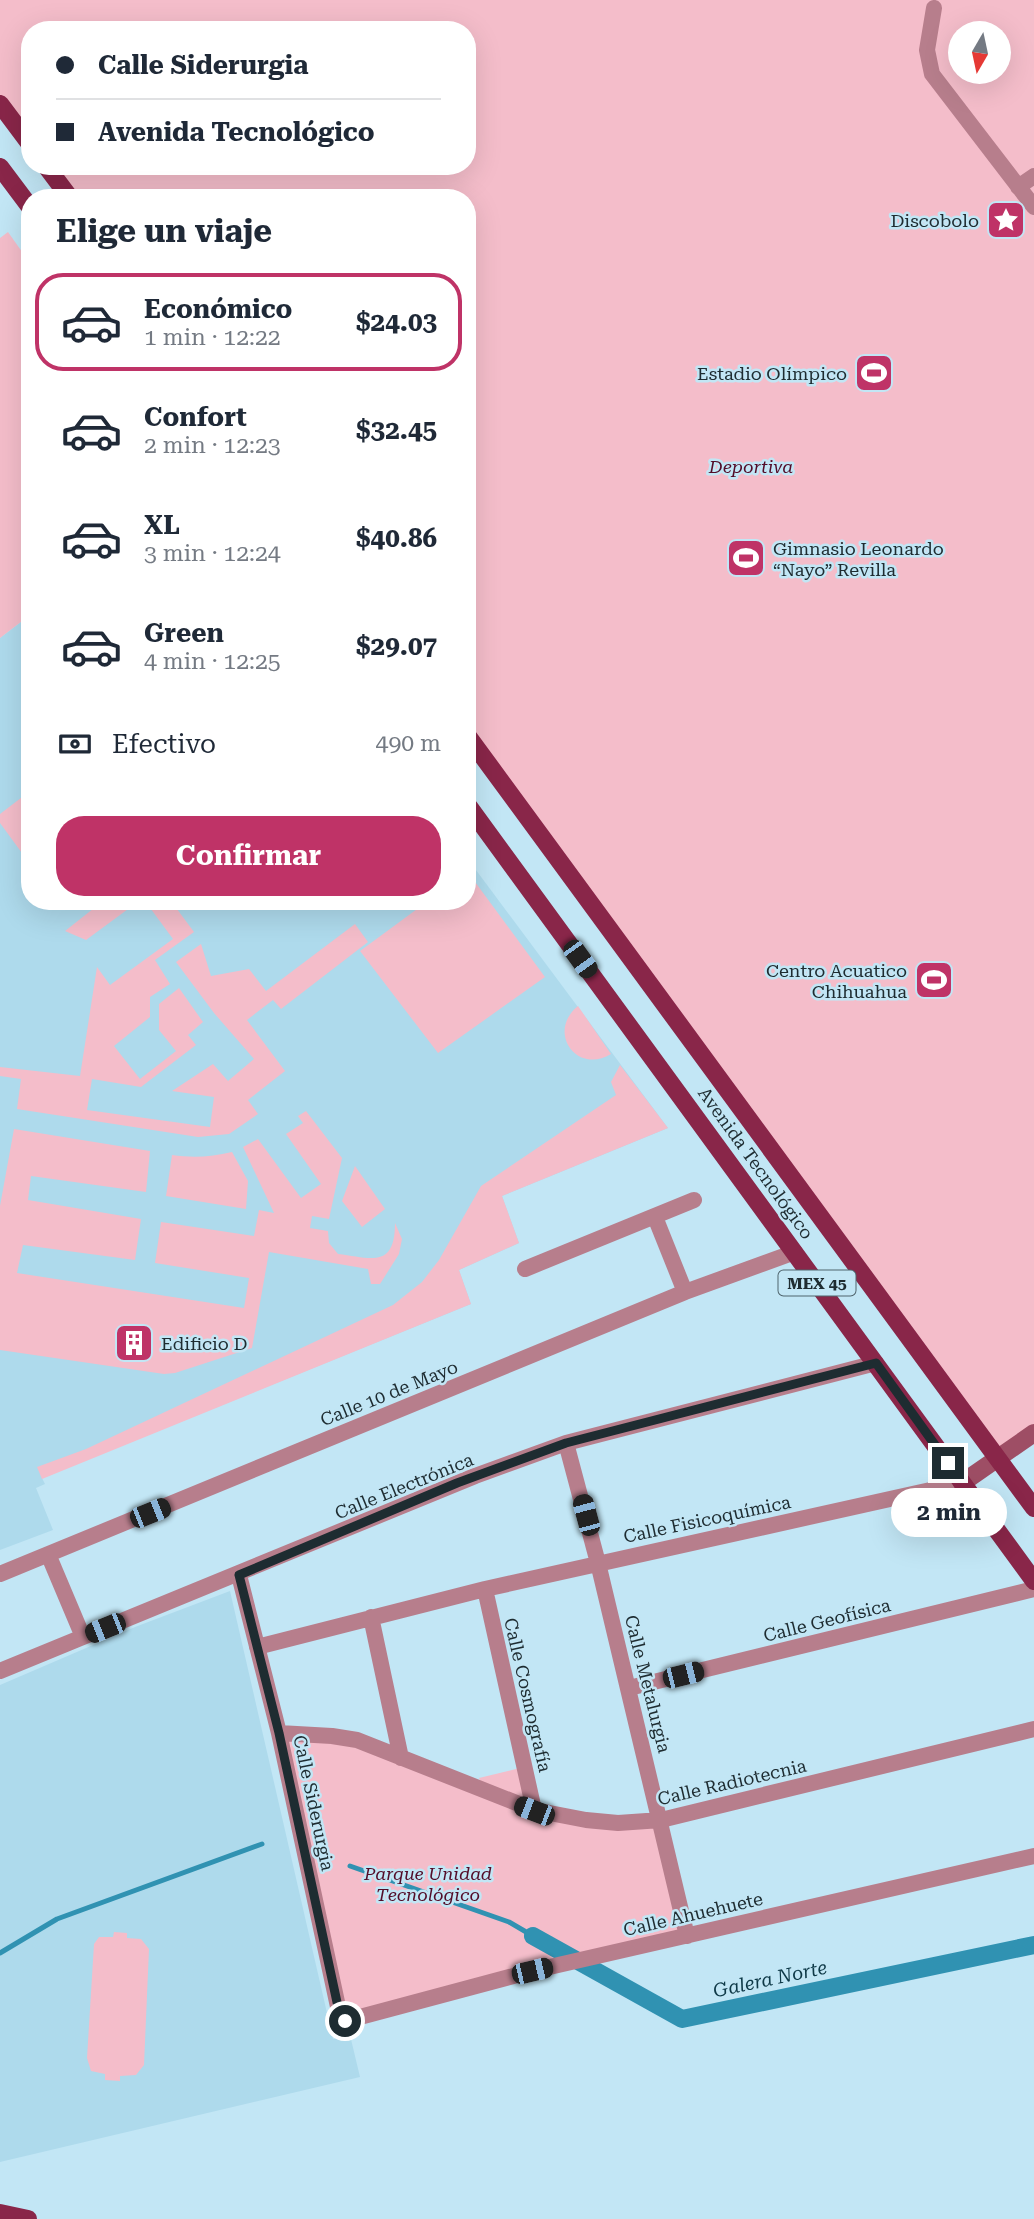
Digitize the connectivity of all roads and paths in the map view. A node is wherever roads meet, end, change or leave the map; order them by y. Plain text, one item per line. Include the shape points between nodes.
1 (934, 8) dead end
2 (0, 104) edge
3 (21, 132) edge
4 (0, 167) edge
5 (1034, 176) edge
6 (1018, 187) junction
7 (21, 195) edge
8 (1034, 207) edge
9 (476, 747) edge
10 (476, 816) edge
11 (694, 1200) dead end
12 (655, 1217) junction
13 (795, 1252) junction
14 (525, 1269) dead end
15 (685, 1293) junction
16 (876, 1363) junction
17 (1034, 1433) edge
18 (566, 1443) junction
19 (999, 1458) junction
20 (962, 1483) junction
21 (1034, 1507) edge
22 (48, 1555) junction
23 (598, 1563) junction
24 (0, 1574) edge
25 (239, 1575) junction
26 (1034, 1581) edge
27 (485, 1589) junction
28 (1034, 1589) edge
29 (371, 1617) junction
30 (83, 1637) junction
31 (257, 1647) junction
32 (0, 1671) edge
33 (629, 1688) junction
34 (1034, 1729) edge
35 (279, 1733) junction
36 (401, 1758) junction
37 (534, 1811) junction
38 (661, 1820) junction
39 (1034, 1856) edge
40 (687, 1936) junction
41 (362, 2018) joint
42 (0, 2213) edge
43 (28, 2219) edge

1 - 6 street via 927,50 932,74
2 - 3 main road
4 - 7 main road
5 - 6 street
6 - 8 street
9 - 19 main road, Avenida Tecnológico / MEX 45
10 - 13 main road, Avenida Tecnológico / MEX 45
11 - 12 street
12 - 14 street
12 - 15 street
13 - 15 street, Calle 10 de Mayo
13 - 16 main road, Avenida Tecnológico / MEX 45
15 - 22 street, Calle 10 de Mayo
16 - 18 street, Calle Electrónica
16 - 20 main road, Avenida Tecnológico / MEX 45
17 - 19 main road
18 - 23 street, Calle Metalurgia
18 - 25 street, Calle Electrónica via 464,1480
19 - 20 main road
19 - 21 main road, Avenida Tecnológico / MEX 45
20 - 23 street, Calle Fisicoquímica
20 - 26 main road, Avenida Tecnológico / MEX 45
22 - 24 street, Calle 10 de Mayo
22 - 30 street
23 - 27 street, Calle Fisicoquímica
23 - 33 street, Calle Metalurgia
25 - 30 street, Calle Electrónica
25 - 31 street, Calle Siderurgia
27 - 29 street, Calle Fisicoquímica
27 - 37 street, Calle Cosmografía
28 - 33 street, Calle Geofísica
29 - 31 street, Calle Fisicoquímica
29 - 36 street
30 - 32 street, Calle Electrónica
31 - 35 street, Calle Siderurgia
33 - 38 street, Calle Metalurgia
34 - 38 street, Calle Radiotecnia
35 - 36 street, Calle Radiotecnia via 345,1737
35 - 41 street, Calle Siderurgia via 341,2018
36 - 37 street, Calle Radiotecnia
37 - 38 street, Calle Radiotecnia via 586,1821
38 - 40 street, Calle Metalurgia
39 - 40 street, Calle Ahuehuete
40 - 41 street, Calle Ahuehuete via 532,1971
42 - 43 main road

